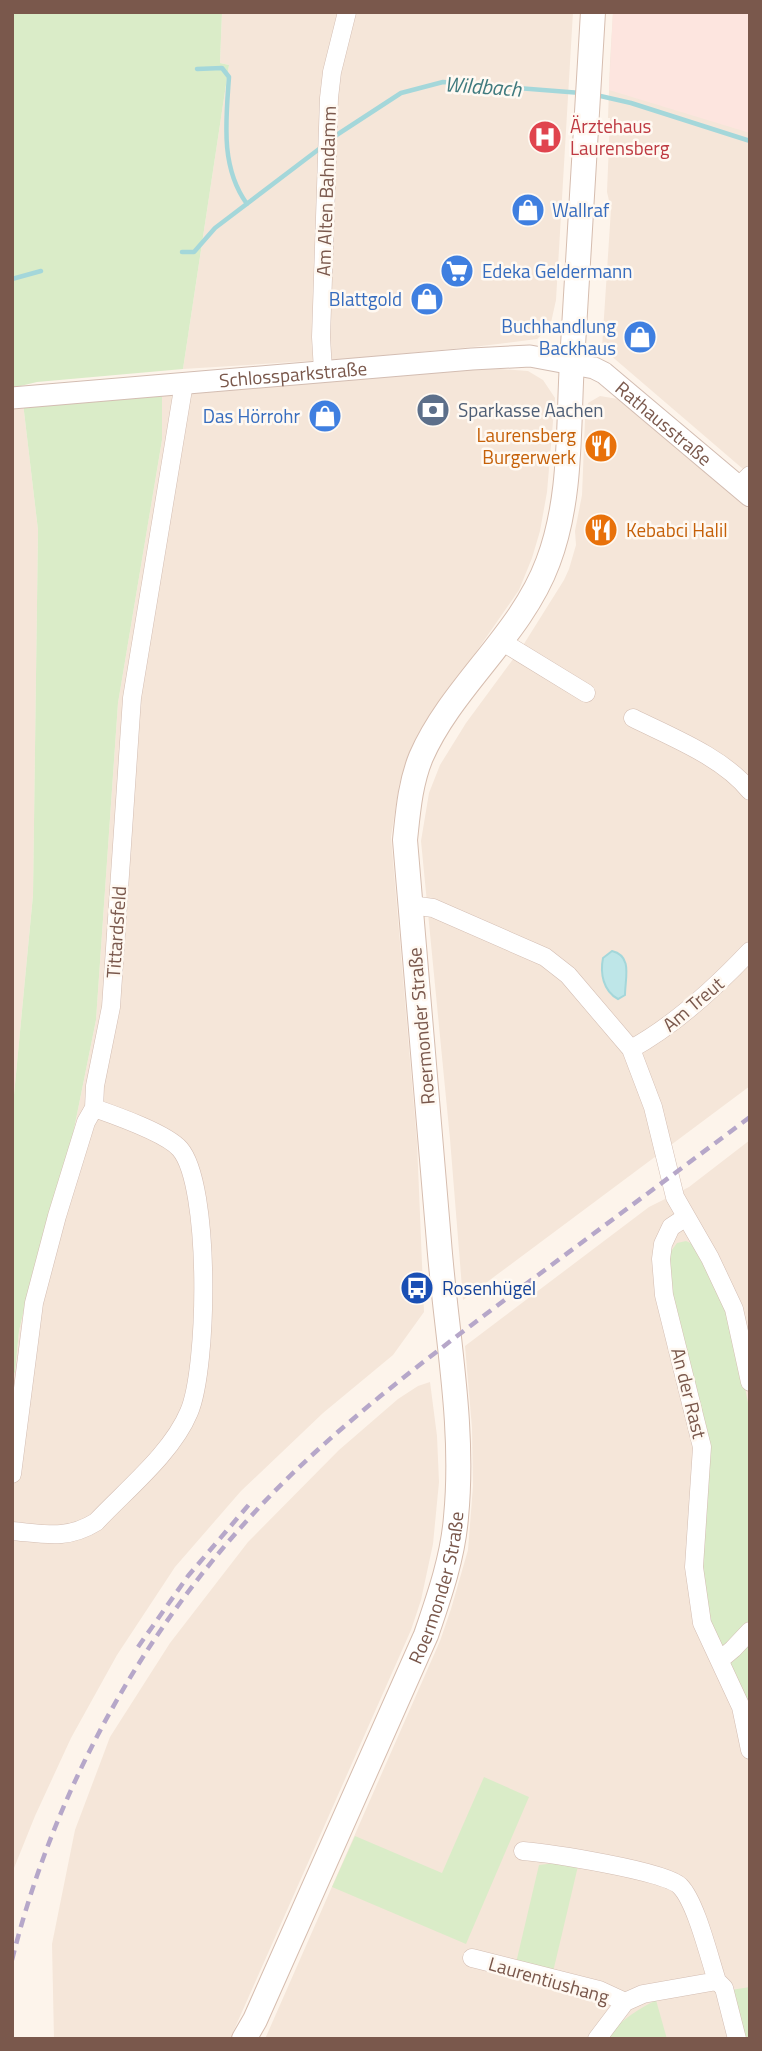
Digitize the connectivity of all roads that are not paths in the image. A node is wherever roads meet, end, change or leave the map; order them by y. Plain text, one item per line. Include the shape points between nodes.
1 (347, 12) edge
2 (593, 12) edge
3 (572, 363) junction
4 (323, 372) junction
5 (184, 383) junction
6 (12, 398) edge
7 (746, 486) edge
8 (501, 641) junction
9 (586, 692) dead end
10 (633, 718) dead end
11 (750, 791) edge
12 (411, 905) junction
13 (750, 951) edge
14 (631, 1049) junction
15 (94, 1108) junction
16 (686, 1217) junction
17 (750, 1382) edge
18 (12, 1474) edge
19 (12, 1531) edge
20 (750, 1631) edge
21 (720, 1660) junction
22 (750, 1750) edge
23 (523, 1851) dead end
24 (472, 1958) dead end
25 (717, 1981) junction
26 (625, 2002) junction
27 (244, 2039) edge
28 (597, 2039) edge
29 (737, 2039) edge

1 - 4 street, Am Alten Bahndamm via 332,72 328,114
2 - 3 main road, Roermonder Straße
3 - 4 street, Schlossparkstraße via 530,356
3 - 7 street, Rathausstraße via 604,373
3 - 8 main road, Roermonder Straße via 564,494 557,533 533,595
4 - 5 street, Schlossparkstraße
5 - 6 street, Schlossparkstraße
5 - 15 street, Tittardsfeld via 132,698 111,1007
8 - 9 street
8 - 12 main road, Roermonder Straße via 421,757 411,788 405,840
10 - 11 street via 690,746 740,779
12 - 14 street via 433,908 545,957 568,975
12 - 27 main road, Roermonder Straße via 454,1380 456,1519 426,1635
13 - 14 street, Am Treut via 652,1038
14 - 16 street via 653,1107 675,1197
15 - 18 street, Tittardsfeld via 57,1216 34,1303
15 - 19 street via 172,1142 188,1163 205,1279 196,1391 190,1410 164,1451 96,1522 64,1536
16 - 17 street via 734,1309
16 - 21 street, An der Rast via 671,1227 661,1259 664,1295 702,1447 694,1567 702,1623
20 - 21 street
21 - 22 street, An der Rast via 741,1707
23 - 25 street via 559,1854 678,1883 688,1896
24 - 26 street, Laurentiushang via 599,1990
25 - 26 street, Laurentiushang via 643,1994
25 - 29 street via 724,1988
26 - 28 street, Laurentiushang

